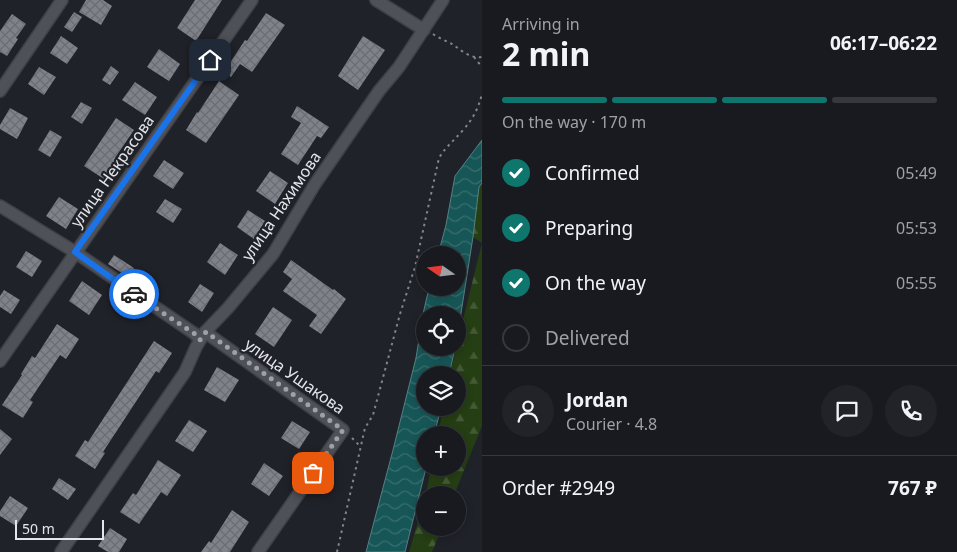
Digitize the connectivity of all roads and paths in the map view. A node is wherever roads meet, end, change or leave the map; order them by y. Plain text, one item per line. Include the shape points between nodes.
1 (62, 0) edge
2 (252, 0) edge
3 (376, 0) edge
4 (443, 0) edge
5 (424, 30) junction
6 (474, 57) junction
7 (482, 57) edge
8 (482, 67) edge
9 (0, 91) edge
10 (482, 94) edge
11 (0, 206) edge
12 (75, 252) junction
13 (203, 336) junction
14 (0, 361) edge
15 (61, 552) edge
16 (258, 552) edge
17 (337, 552) edge

1 - 9 street
2 - 12 street, улица Некрасова
3 - 5 street
4 - 5 street, улица Нахимова
5 - 6 path
5 - 13 street, улица Нахимова via 315,184 273,254
6 - 7 path
6 - 8 path
10 - 17 path via 477,110 439,158 415,266 372,415 365,428
11 - 12 street
12 - 13 street via 195,334
12 - 14 street, улица Некрасова
13 - 15 street, улица Нахимова via 186,372
13 - 16 street, улица Ушакова via 343,430

